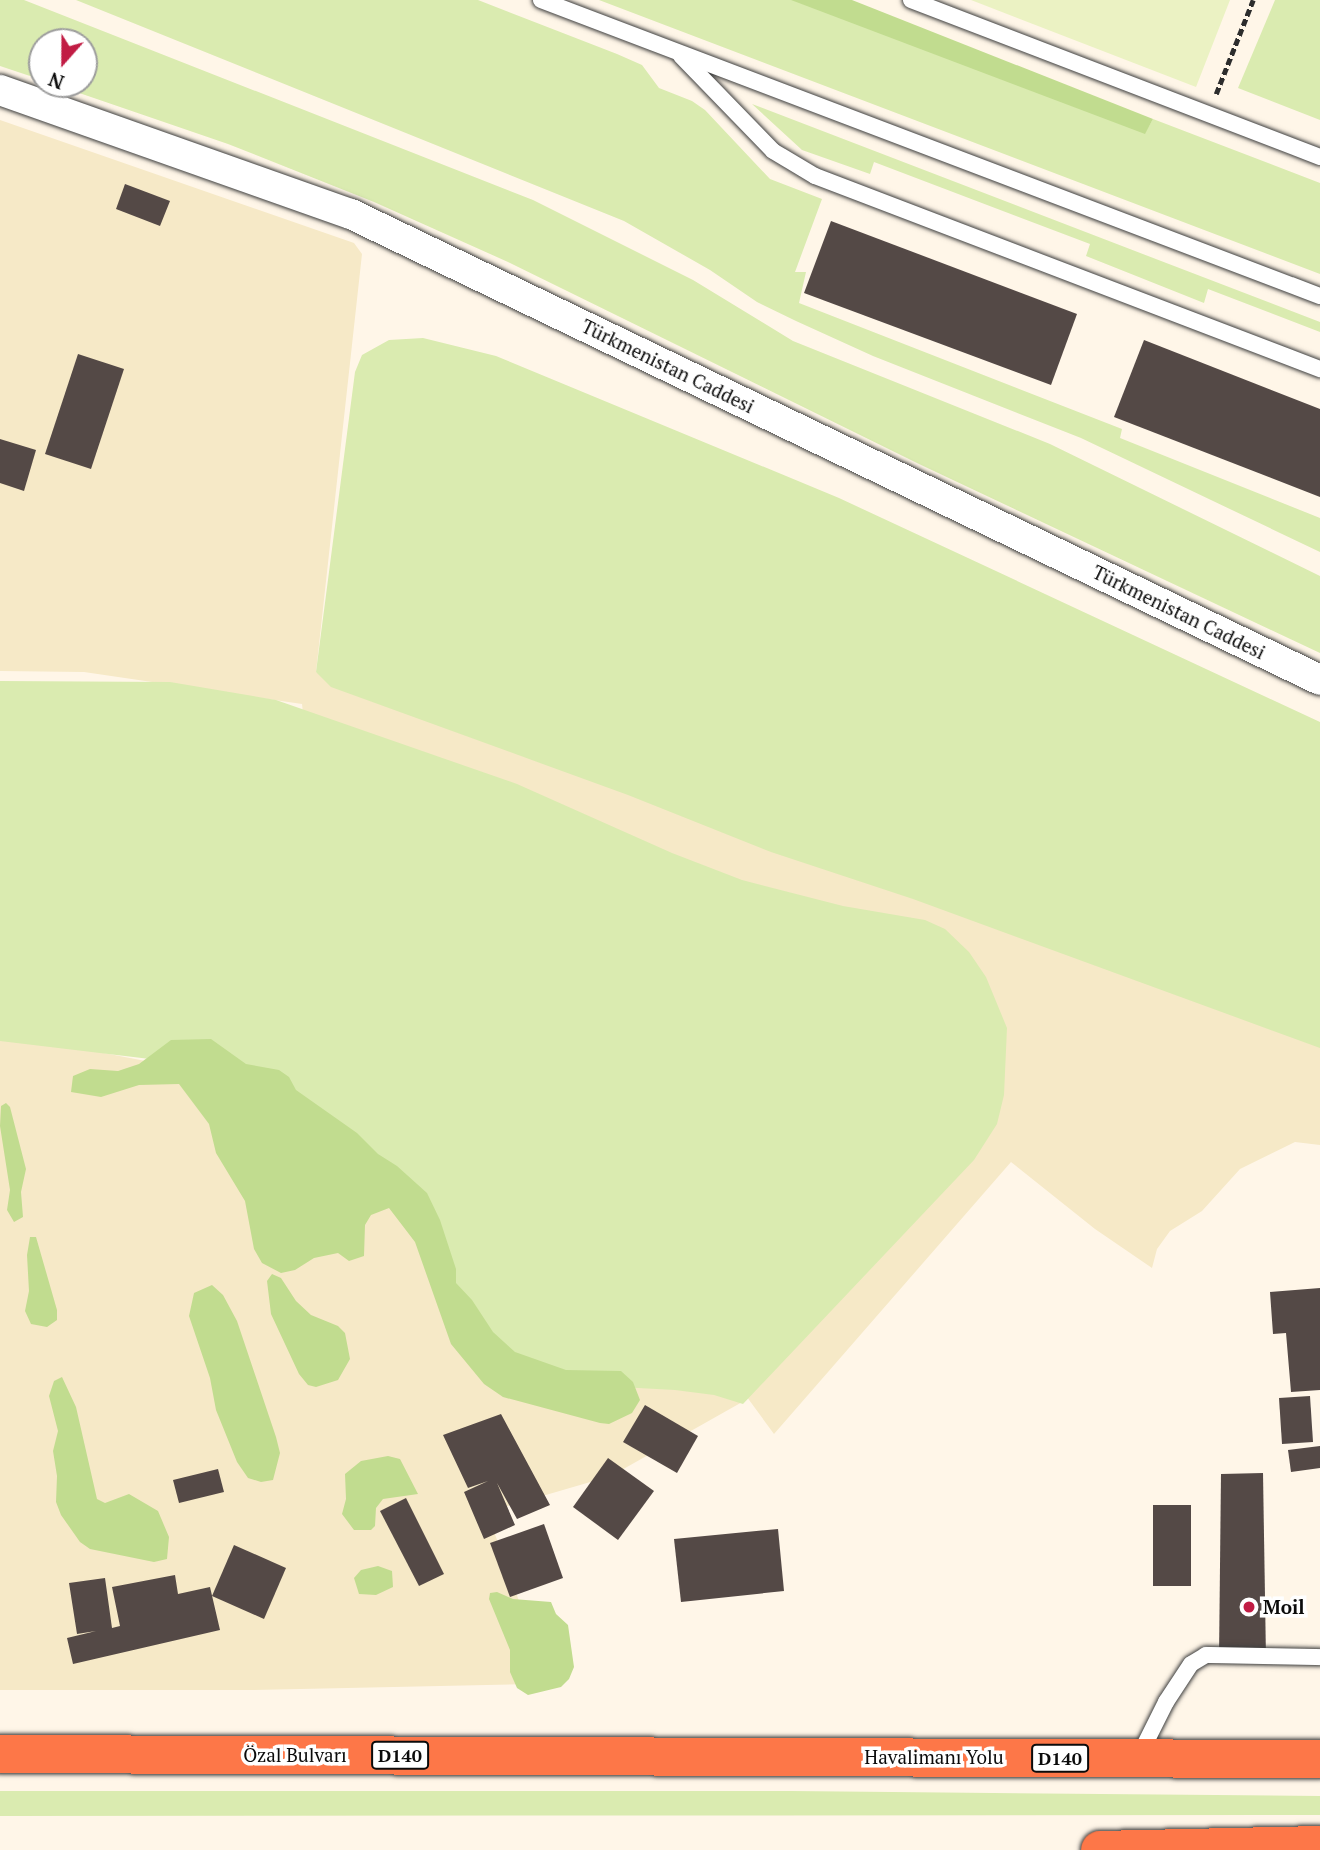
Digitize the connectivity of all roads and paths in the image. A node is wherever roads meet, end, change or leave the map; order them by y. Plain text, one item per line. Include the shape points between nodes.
1 (541, 0) edge
2 (911, 0) edge
3 (1252, 0) edge
4 (677, 52) junction
5 (0, 90) edge
6 (1208, 114) junction
7 (1320, 157) edge
8 (1320, 296) edge
9 (1320, 369) edge
10 (1320, 680) edge
11 (1320, 1657) edge
12 (0, 1754) edge
13 (799, 1757) joint
14 (1138, 1758) junction
15 (1320, 1759) edge
16 (1305, 1847) edge
17 (1225, 1849) edge
18 (1100, 1850) edge

1 - 4 lane
2 - 6 lane
3 - 6 path
4 - 8 lane
4 - 9 lane via 773,152 815,176
5 - 10 street, Türkmenistan Caddesi via 351,214
6 - 7 lane
11 - 14 lane via 1206,1655 1191,1664
12 - 13 highway, Özal Bulvarı / D140
13 - 14 highway, Havalimanı Yolu / D140
14 - 15 highway, Havalimanı Yolu / D140
16 - 17 highway
17 - 18 highway

